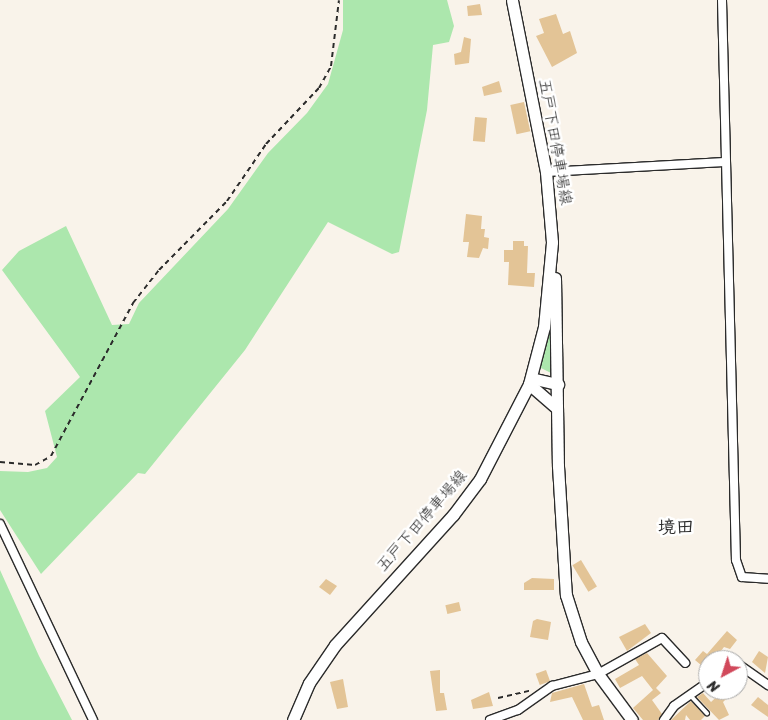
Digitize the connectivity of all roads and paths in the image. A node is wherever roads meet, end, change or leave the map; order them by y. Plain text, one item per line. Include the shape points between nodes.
1 (339, 0) edge
2 (512, 0) edge
3 (722, 0) edge
4 (725, 162) junction
5 (546, 172) junction
6 (551, 264) junction
7 (530, 381) junction
8 (558, 384) junction
9 (557, 408) junction
10 (0, 462) edge
11 (0, 524) edge
12 (768, 579) edge
13 (685, 663) dead end
14 (748, 671) edge
15 (598, 674) junction
16 (768, 685) edge
17 (552, 686) junction
18 (698, 689) edge
19 (690, 695) junction
20 (498, 698) dead end
21 (707, 712) dead end
22 (92, 720) edge
23 (293, 720) edge
24 (490, 720) edge
25 (632, 720) edge
26 (664, 720) edge

1 - 10 path via 331,66 319,88 266,144 227,201 159,270 133,303 51,456 35,465
2 - 5 main road, 五戸下田停車場線
3 - 4 street
4 - 5 street
4 - 12 street via 730,219 736,560 742,577
5 - 6 main road, 五戸下田停車場線
6 - 7 main road, 五戸下田停車場線 via 544,327
6 - 8 main road via 556,284
7 - 8 main road
7 - 9 main road
7 - 23 main road, 五戸下田停車場線 via 480,479 453,515 334,645 309,684
8 - 9 main road
9 - 15 main road via 566,594 581,642
11 - 22 street
13 - 15 street via 662,638
14 - 16 street
15 - 17 street
15 - 25 main road
17 - 20 path
17 - 24 street via 518,710
18 - 19 street
19 - 21 lane
19 - 26 street via 674,706

